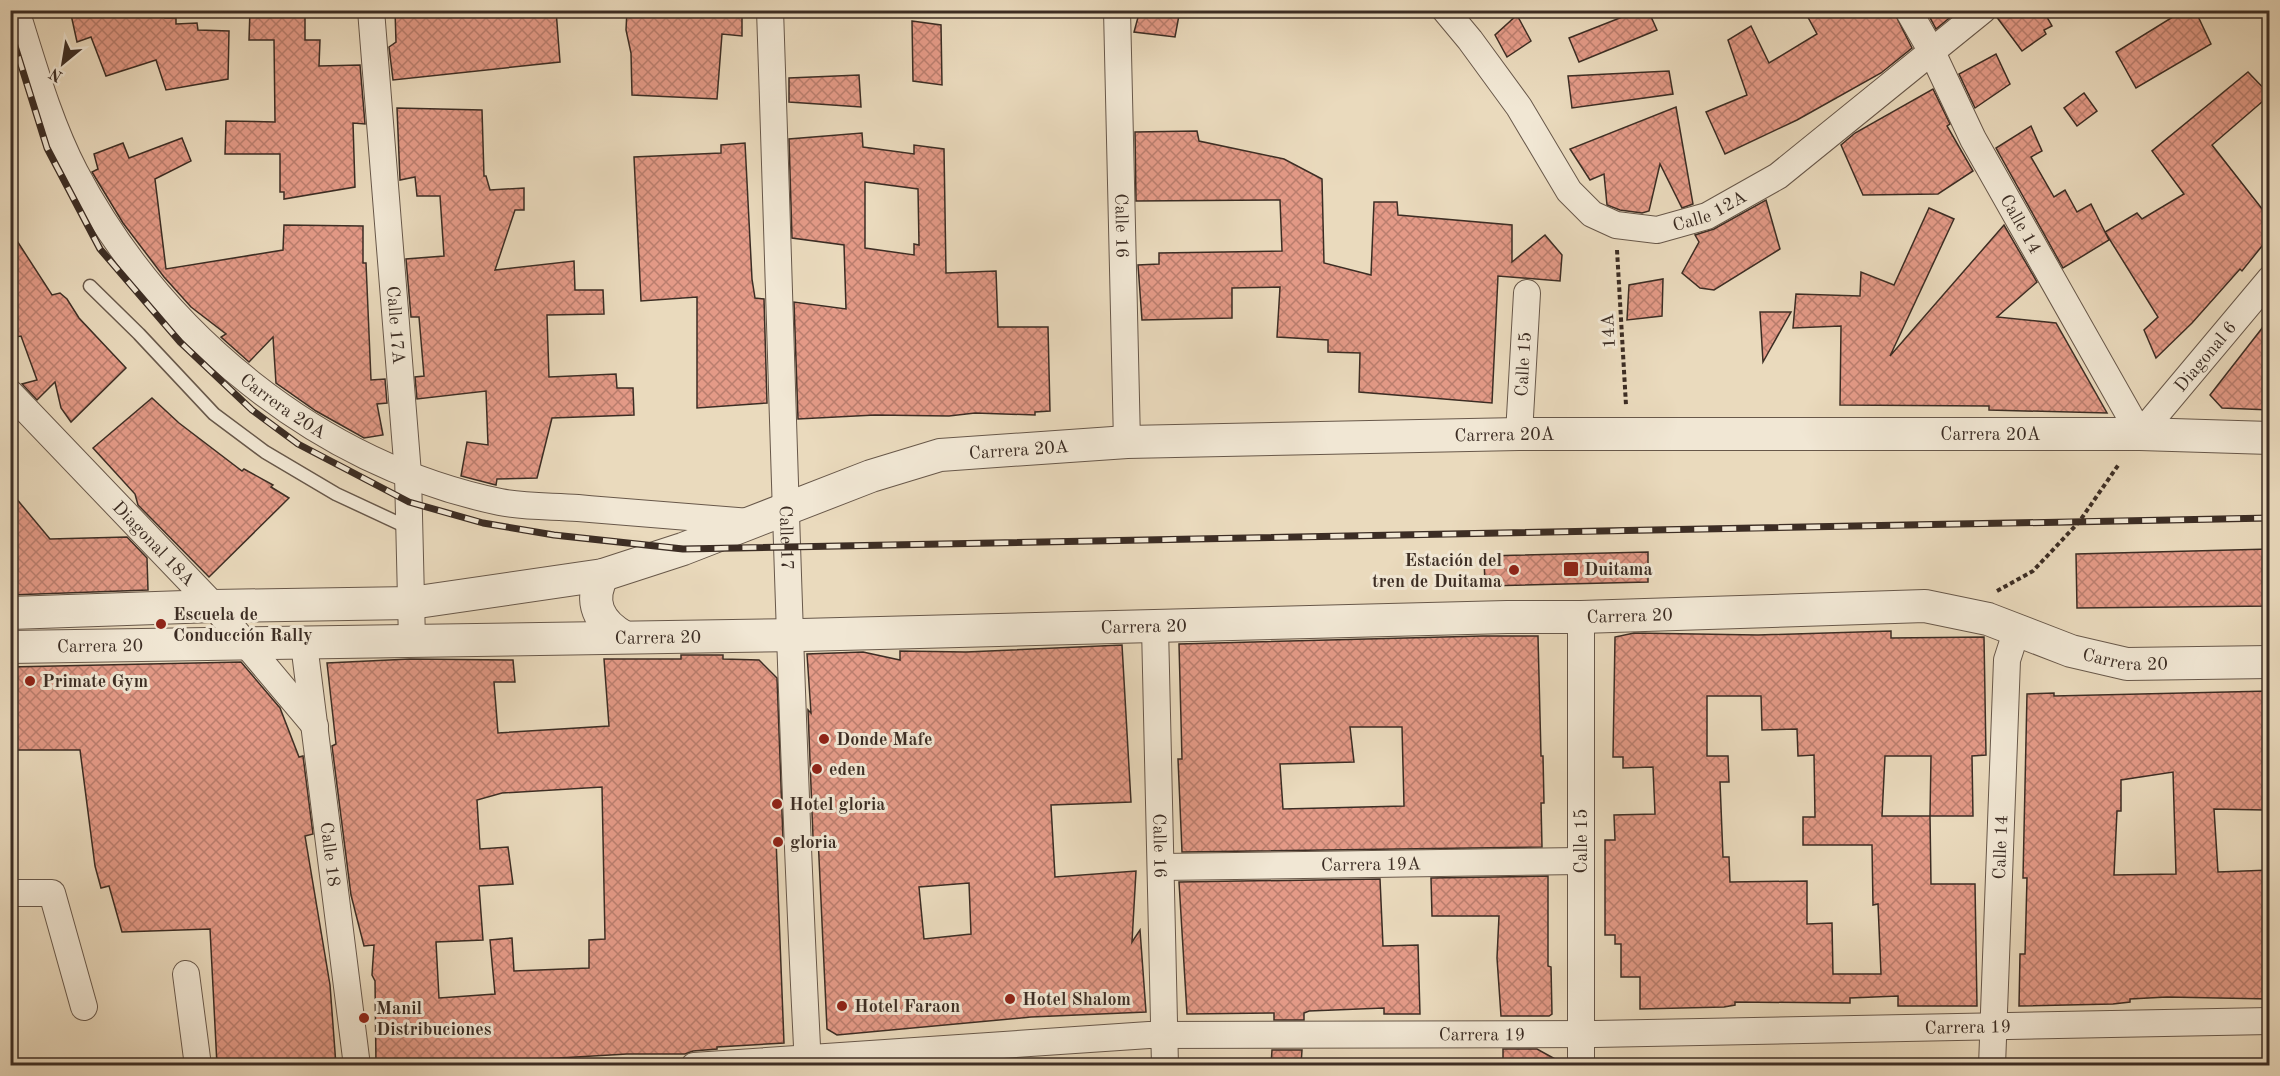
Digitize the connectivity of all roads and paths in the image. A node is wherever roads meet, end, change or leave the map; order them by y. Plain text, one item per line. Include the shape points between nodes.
1 (16, 10) edge
2 (371, 10) edge
3 (770, 10) edge
4 (1117, 10) edge
5 (1445, 10) edge
6 (1908, 10) edge
7 (1983, 10) edge
8 (1932, 52) junction
9 (1616, 225) junction
10 (2270, 279) edge
11 (90, 286) dead end
12 (1527, 293) dead end
13 (10, 393) edge
14 (1519, 434) junction
15 (2140, 434) junction
16 (1628, 435) junction
17 (2270, 438) edge
18 (1127, 442) junction
19 (408, 474) junction
20 (787, 507) junction
21 (750, 522) junction
22 (409, 528) junction
23 (603, 575) junction
24 (1991, 594) dead end
25 (411, 603) junction
26 (214, 606) junction
27 (10, 613) edge
28 (1581, 618) junction
29 (1155, 627) junction
30 (2017, 629) junction
31 (789, 635) junction
32 (624, 637) junction
33 (412, 641) junction
34 (247, 643) junction
35 (304, 644) junction
36 (10, 647) edge
37 (2270, 662) edge
38 (315, 726) junction
39 (1581, 861) junction
40 (1161, 867) junction
41 (10, 893) edge
42 (186, 974) dead end
43 (84, 1007) dead end
44 (2270, 1021) edge
45 (1993, 1025) junction
46 (1581, 1034) junction
47 (1164, 1035) junction
48 (808, 1061) edge
49 (198, 1065) edge
50 (357, 1065) edge
51 (694, 1065) edge
52 (1165, 1065) edge
53 (1581, 1065) edge
54 (1992, 1065) edge

1 - 19 street, Carrera 20A via 41,88 75,171 124,254 197,336 266,397 346,445
2 - 19 street, Calle 17A
3 - 20 street, Calle 17
4 - 18 street, Calle 16
5 - 9 street, Calle 12A via 1519,107 1569,191 1592,214
6 - 8 street, Calle 14
7 - 8 street, Calle 12A
8 - 9 street, Calle 12A via 1778,176 1717,210 1657,230
8 - 15 street, Calle 14 via 1973,139
9 - 16 path, 14A
10 - 15 street, Diagonal 6
11 - 22 lane via 223,420 265,452 336,494
12 - 14 street, Calle 15
13 - 26 street, Diagonal 18A
14 - 16 street, Carrera 20A
14 - 18 street, Carrera 20A
15 - 16 street, Carrera 20A
15 - 17 street, Carrera 20A
15 - 24 path via 2072,530 2033,571
18 - 20 street, Carrera 20A via 940,455
19 - 21 street, Carrera 20A via 501,502
19 - 22 street, Calle 17A
20 - 21 street, Carrera 20A
20 - 31 street, Calle 17
21 - 23 street, Carrera 20A
22 - 25 street, Calle 17A
23 - 25 street, Carrera 20A
23 - 32 street via 596,594 598,613 610,629
25 - 26 street, Carrera 20A
25 - 33 street, Calle 17A
26 - 27 street, Carrera 20A
26 - 34 street, Diagonal 18A
28 - 29 street, Carrera 20
28 - 30 street, Carrera 20 via 1925,606
28 - 39 street, Calle 15
29 - 31 street, Carrera 20
29 - 40 street, Calle 16
30 - 37 street, Carrera 20 via 2071,651 2127,664
30 - 45 street, Calle 14 via 2007,660
31 - 32 street, Carrera 20
31 - 48 street, Calle 17
32 - 33 street, Carrera 20
33 - 35 street, Carrera 20
34 - 35 street, Carrera 20
34 - 36 street, Carrera 20
34 - 38 street, Diagonal 18A
35 - 38 street, Calle 18
38 - 50 street, Calle 18
39 - 40 street, Carrera 19A
39 - 46 street, Calle 15
40 - 47 street, Calle 16
41 - 43 street via 52,893
42 - 49 street
44 - 45 street, Carrera 19
45 - 46 street, Carrera 19
45 - 54 street, Calle 14
46 - 47 street, Carrera 19
46 - 53 street, Calle 15
47 - 48 street, Carrera 19
47 - 52 street, Calle 16
48 - 51 street, Carrera 19

